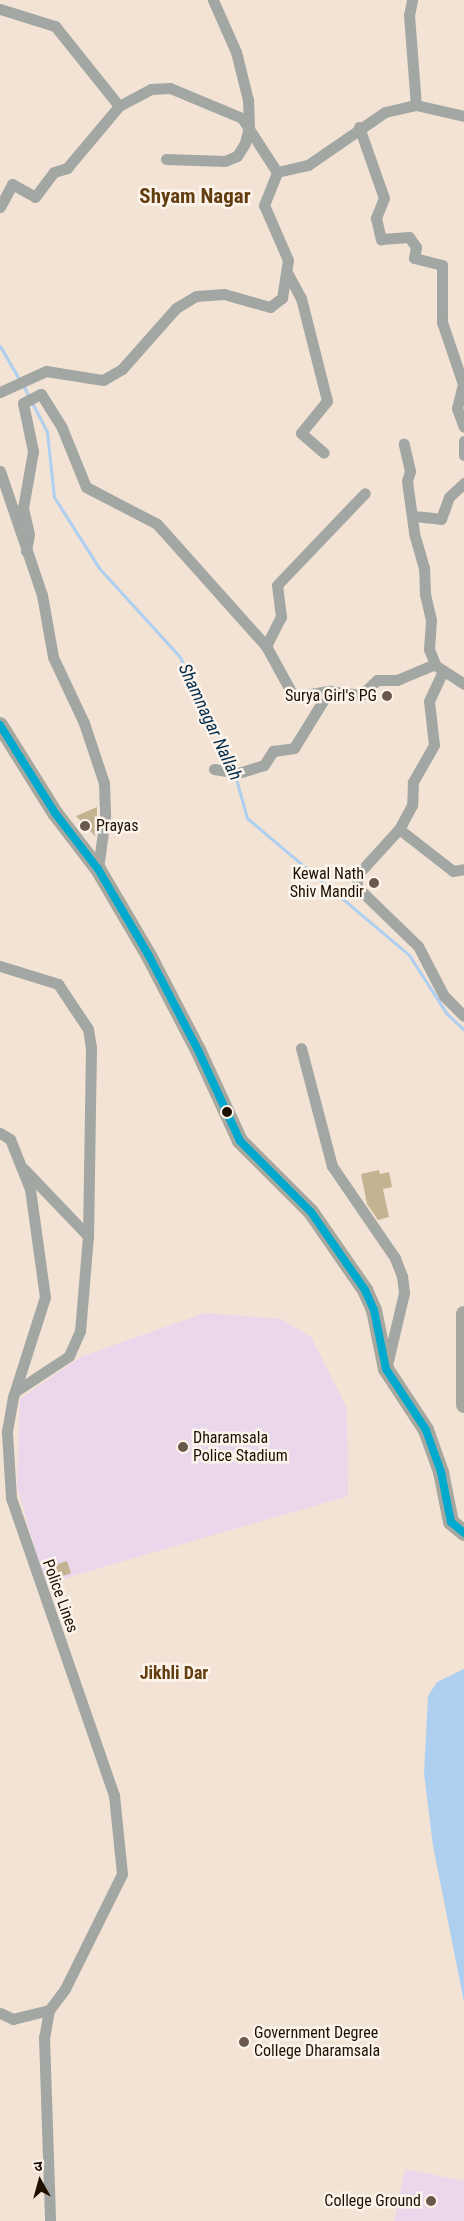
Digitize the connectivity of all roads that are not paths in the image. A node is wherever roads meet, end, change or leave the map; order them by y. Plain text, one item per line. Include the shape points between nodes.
1 (213, 0) edge
2 (412, 0) edge
3 (0, 9) edge
4 (416, 105) junction
5 (119, 106) junction
6 (464, 116) edge
7 (249, 127) junction
8 (359, 127) junction
9 (166, 159) dead end
10 (277, 172) junction
11 (0, 207) edge
12 (288, 274) junction
13 (5, 390) edge
14 (464, 427) edge
15 (464, 441) edge
16 (404, 444) dead end
17 (324, 454) dead end
18 (464, 455) edge
19 (0, 471) edge
20 (464, 483) edge
21 (365, 493) dead end
22 (414, 516) junction
23 (26, 551) junction
24 (266, 646) junction
25 (439, 667) junction
26 (464, 684) edge
27 (329, 690) junction
28 (0, 725) edge
29 (214, 769) dead end
30 (399, 830) junction
31 (98, 869) junction
32 (464, 869) edge
33 (0, 966) edge
34 (464, 1016) edge
35 (301, 1048) dead end
36 (0, 1132) edge
37 (20, 1165) junction
38 (88, 1236) junction
39 (464, 1314) edge
40 (386, 1369) junction
41 (16, 1391) junction
42 (464, 1405) edge
43 (464, 1533) edge
44 (49, 2010) junction
45 (0, 2013) edge
46 (50, 2221) edge

1 - 7 street via 236,52 248,100
2 - 4 street via 409,15
3 - 5 street via 55,26
4 - 6 street
4 - 8 street via 385,112
5 - 7 street via 151,89 170,88 242,118
5 - 11 street via 67,168 54,172 35,197 12,184
7 - 9 street via 236,156 225,161
7 - 10 street
8 - 10 street via 308,165
8 - 14 street via 384,198 376,218 381,239 409,237 416,247 414,258 442,264 442,322 463,384 457,408
10 - 12 street via 264,205 287,252
12 - 13 street via 282,298 270,306 224,294 196,296 176,308 122,369 103,380 46,371
12 - 17 street via 301,298 327,401 301,432
15 - 18 street
16 - 22 street
19 - 23 street
20 - 22 street via 449,497 441,519
21 - 24 street via 277,585 281,617
22 - 25 street via 431,620 429,650
23 - 24 street via 29,534 23,508 33,451 23,403 41,394 62,428 86,487 157,524
23 - 31 street via 42,595 53,656 84,723 104,783
24 - 27 street via 294,696
25 - 26 street
25 - 27 street via 398,680 377,680 361,695
25 - 30 street via 429,701 434,745 416,776 412,806
27 - 29 street via 294,748 272,751 264,765 238,773
28 - 31 main road via 55,813
30 - 32 street via 453,871
30 - 34 street via 360,873 357,891 418,946 444,996
31 - 40 main road via 198,1050 240,1142 311,1212 365,1290 374,1310
33 - 38 street via 58,984 88,1029 91,1047
35 - 40 street via 332,1166 396,1258 402,1276 404,1293
36 - 37 street, Police Lines via 10,1139
37 - 38 street
37 - 41 street, Police Lines via 30,1189 45,1297
38 - 41 street via 86,1297 76,1345 69,1356
39 - 42 main road
40 - 43 main road via 426,1430 441,1472 451,1522
41 - 44 street, Police Lines via 7,1432 11,1498 114,1795 122,1874 65,1989
44 - 45 street via 13,2018
44 - 46 street via 44,2037

